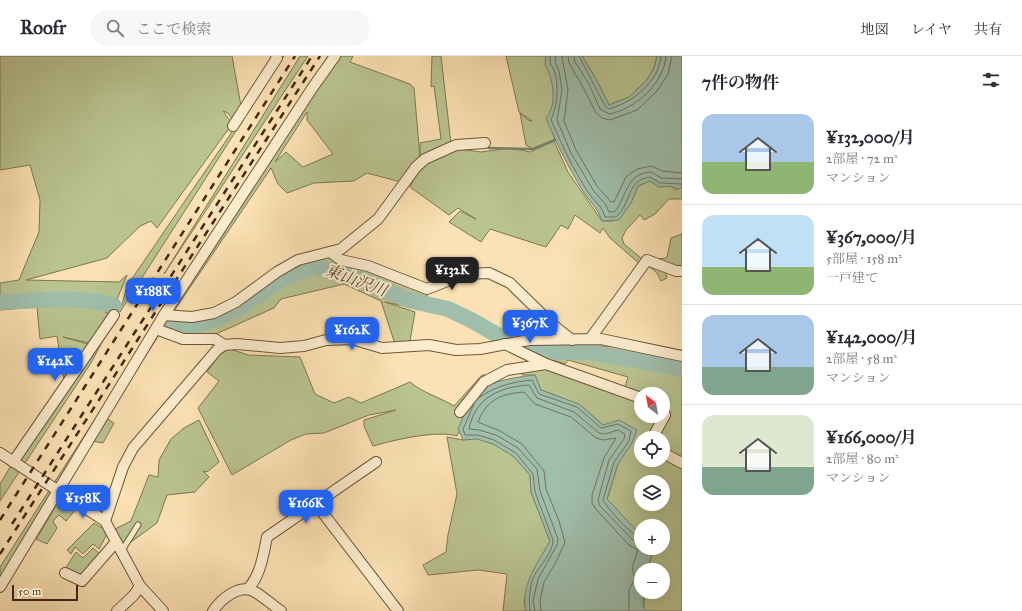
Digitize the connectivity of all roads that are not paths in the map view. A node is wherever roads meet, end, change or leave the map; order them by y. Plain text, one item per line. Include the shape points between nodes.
1 (276, 56) edge
2 (335, 56) edge
3 (233, 126) dead end
4 (485, 143) dead end
5 (330, 252) junction
6 (682, 271) edge
7 (114, 315) dead end
8 (164, 315) junction
9 (156, 329) junction
10 (590, 339) junction
11 (572, 340) junction
12 (505, 344) junction
13 (224, 345) junction
14 (682, 356) edge
15 (546, 364) junction
16 (634, 395) edge
17 (460, 412) dead end
18 (0, 453) edge
19 (670, 458) edge
20 (13, 462) junction
21 (376, 462) dead end
22 (682, 464) edge
23 (58, 489) junction
24 (316, 504) junction
25 (105, 521) junction
26 (138, 525) dead end
27 (116, 542) junction
28 (121, 552) junction
29 (65, 573) dead end
30 (140, 586) junction
31 (0, 587) edge
32 (248, 589) junction
33 (118, 611) edge
34 (163, 611) edge
35 (212, 611) edge
36 (281, 611) edge
37 (398, 611) edge

1 - 3 street
2 - 8 street
4 - 5 street via 456,145 425,159 416,167 378,220 341,249
5 - 8 street via 298,260 236,302 214,313 192,317
5 - 11 street via 341,260 368,266 427,289 466,274 489,272 510,283
6 - 10 street via 647,260
7 - 20 street
8 - 9 street
9 - 13 street via 183,339 214,339
9 - 23 street
10 - 11 street
10 - 14 street
11 - 12 street via 529,340
12 - 13 street via 456,350 429,345 382,348 352,339 326,340 304,346 280,348
12 - 15 street
13 - 25 street via 133,448 123,467
15 - 16 street
15 - 17 street via 507,370 484,382
18 - 20 street
19 - 22 street
20 - 23 street
21 - 24 street
23 - 25 street
23 - 31 street
24 - 32 street via 267,537 260,569
24 - 37 street
25 - 27 street
26 - 28 lane
27 - 28 street
27 - 29 street via 82,581
28 - 30 street
30 - 33 street
30 - 34 street
32 - 35 street via 226,597
32 - 36 street

